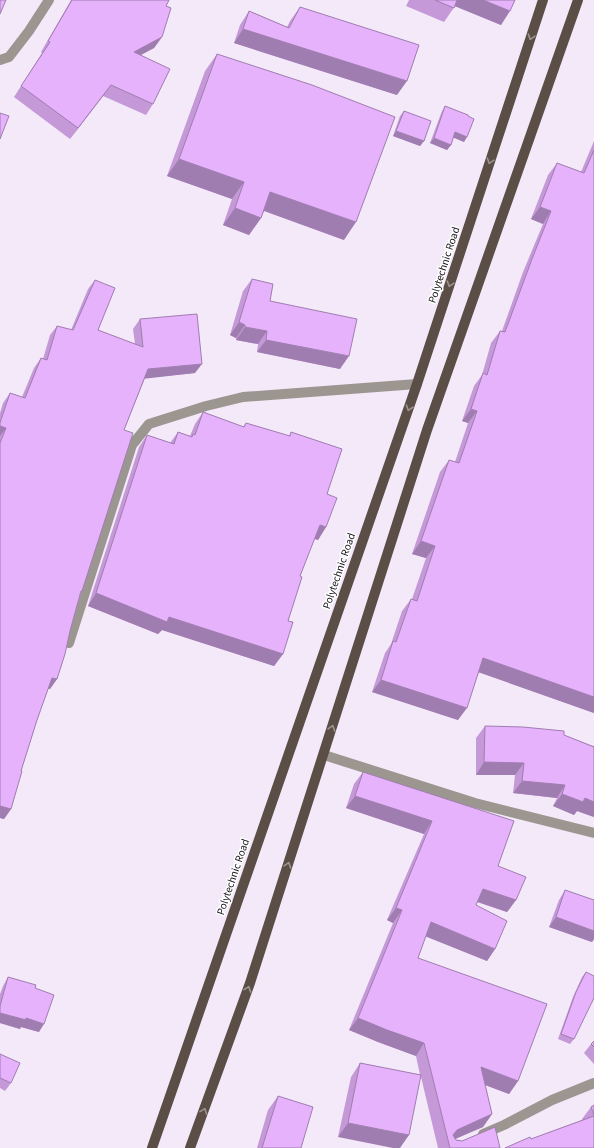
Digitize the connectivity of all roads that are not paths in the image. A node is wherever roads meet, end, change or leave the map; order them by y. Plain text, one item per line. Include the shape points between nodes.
1 (49, 0) edge
2 (543, 0) edge
3 (578, 0) edge
4 (0, 60) edge
5 (417, 384) junction
6 (69, 643) edge
7 (324, 755) junction
8 (594, 833) edge
9 (594, 1083) edge
10 (471, 1139) edge
11 (152, 1148) edge
12 (190, 1148) edge

1 - 4 street via 9,57
2 -> 5 main road, Polytechnic Road
7 -> 3 main road via 427,430
5 - 6 street via 243,397 149,424 132,445
5 -> 11 main road, Polytechnic Road
7 - 8 street via 475,803
12 -> 7 main road via 250,983
9 - 10 street

